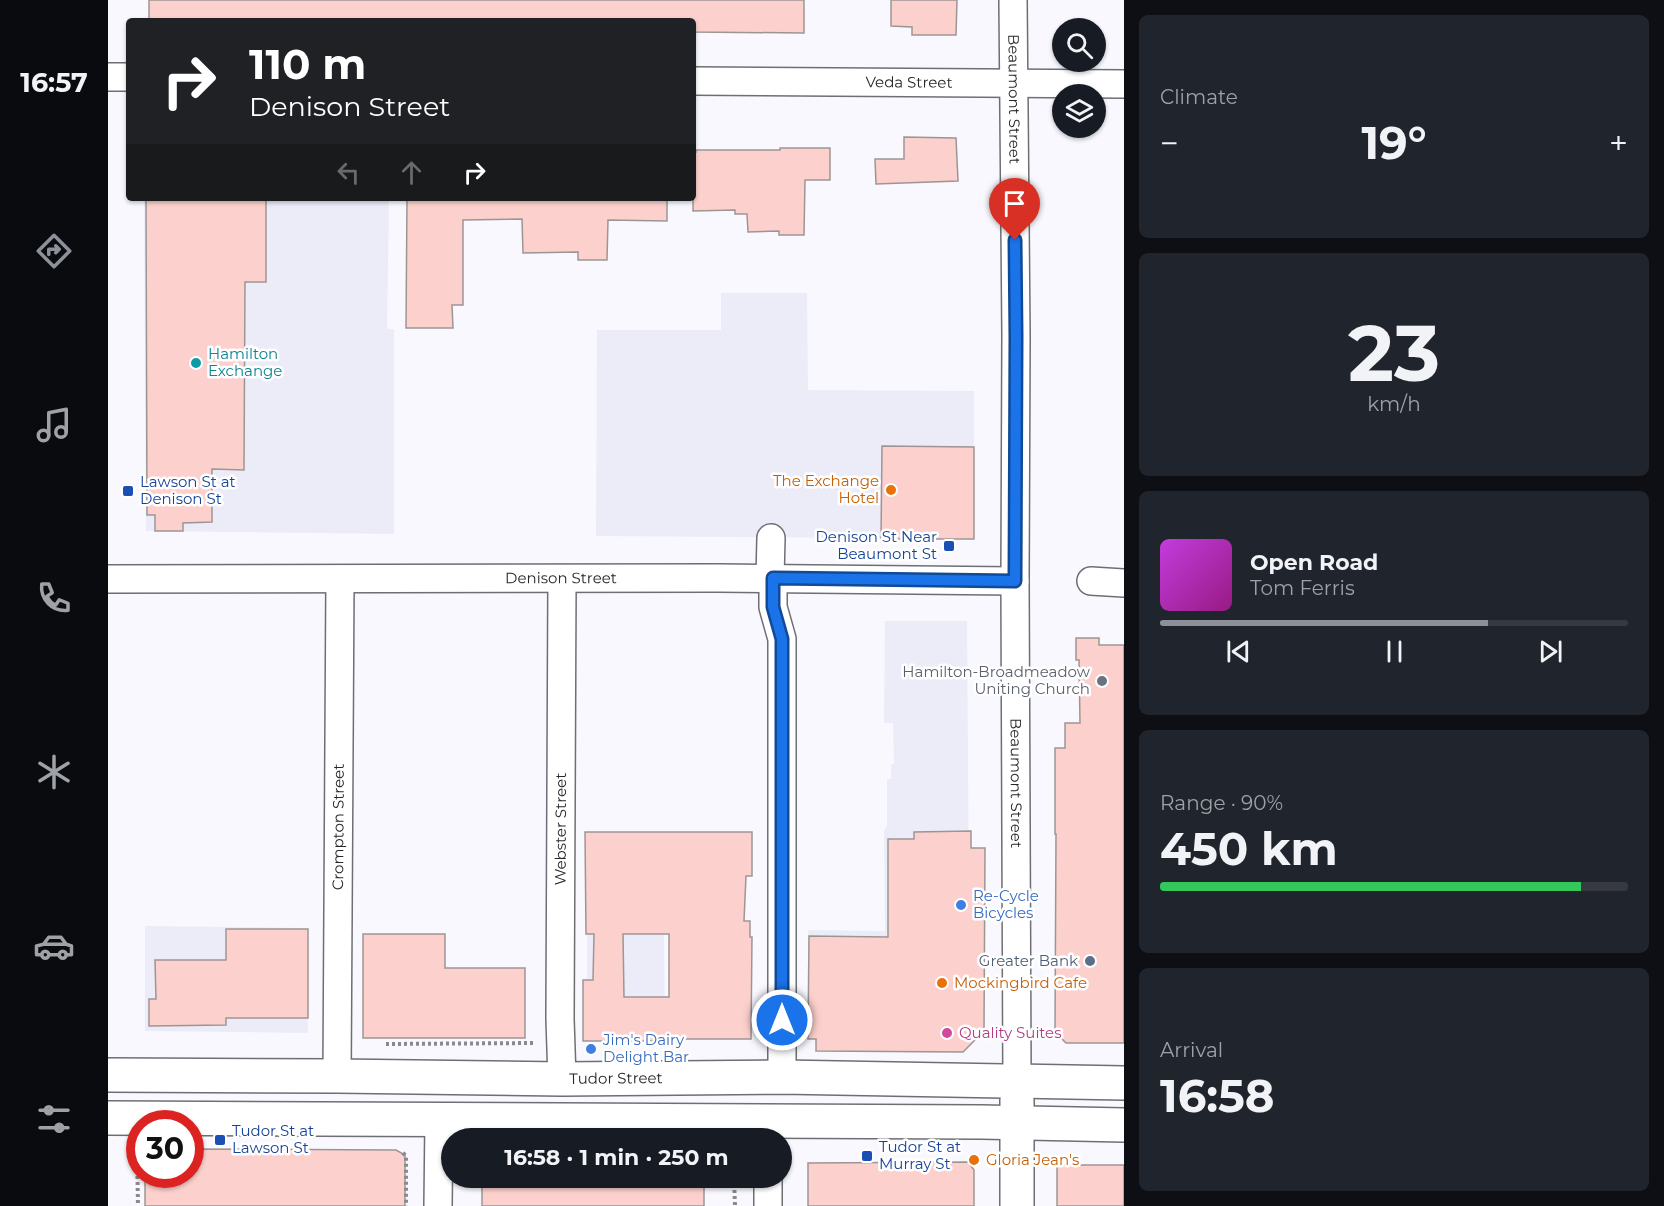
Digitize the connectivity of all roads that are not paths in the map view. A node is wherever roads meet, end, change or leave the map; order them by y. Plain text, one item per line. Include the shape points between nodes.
1 (1012, 0) edge
2 (108, 77) edge
3 (126, 77) edge
4 (696, 81) edge
5 (1013, 84) junction
6 (1124, 84) edge
7 (771, 538) dead end
8 (772, 578) junction
9 (108, 579) edge
10 (340, 579) junction
11 (562, 579) junction
12 (1015, 581) junction
13 (1091, 581) dead end
14 (1124, 583) edge
15 (108, 1075) edge
16 (337, 1076) junction
17 (782, 1077) junction
18 (562, 1079) junction
19 (1017, 1081) junction
20 (1124, 1083) edge
21 (108, 1118) edge
22 (438, 1120) junction
23 (1017, 1122) junction
24 (1124, 1125) edge
25 (702, 1128) edge
26 (792, 1129) edge
27 (768, 1188) edge
28 (438, 1206) edge
29 (768, 1206) edge
30 (1017, 1206) edge

1 - 5 street, Beaumont Street
2 - 3 street
4 - 5 street, Veda Street
5 - 6 street, Veda Street
5 - 12 street, Beaumont Street
7 - 8 street
8 - 11 street, Denison Street
8 - 12 street, Denison Street
8 - 17 street via 773,607 782,639
9 - 10 street, Denison Street
10 - 11 street, Denison Street
10 - 16 street, Crompton Street
11 - 18 street, Webster Street
12 - 19 street, Beaumont Street
13 - 14 street
15 - 16 main road, Tudor Street
16 - 18 main road, Tudor Street
17 - 18 main road, Tudor Street
17 - 19 main road, Tudor Street
19 - 20 main road, Tudor Street
19 - 23 main road, Beaumont Street
21 - 22 main road
22 - 25 main road
22 - 28 street
23 - 24 main road
23 - 26 main road
23 - 30 main road, Beaumont Street
27 - 29 street

